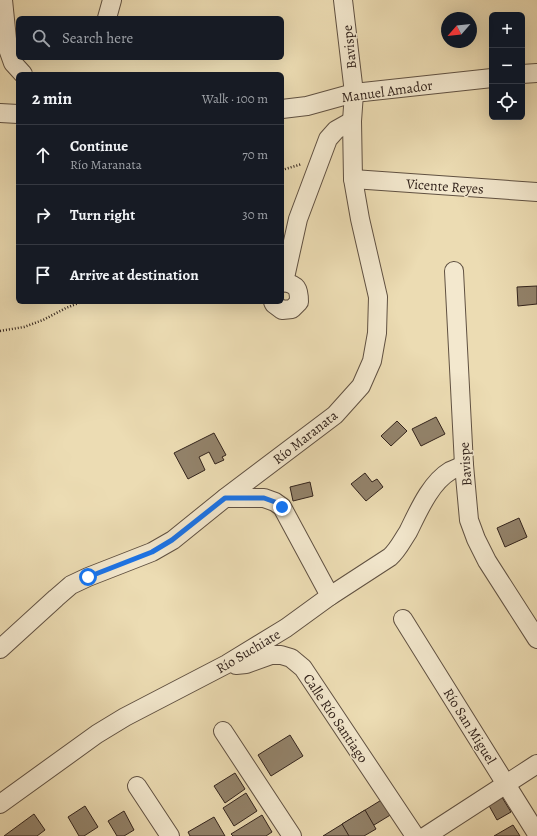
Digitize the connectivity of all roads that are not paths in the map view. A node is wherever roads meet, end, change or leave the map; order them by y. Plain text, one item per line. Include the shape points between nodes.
1 (3, 0) edge
2 (112, 0) edge
3 (343, 0) edge
4 (108, 16) edge
5 (18, 68) edge
6 (537, 73) edge
7 (525, 74) edge
8 (489, 78) edge
9 (354, 93) junction
10 (284, 109) edge
11 (0, 113) edge
12 (16, 114) edge
13 (352, 121) junction
14 (353, 179) junction
15 (537, 192) edge
16 (454, 270) dead end
17 (284, 278) edge
18 (284, 282) edge
19 (274, 304) edge
20 (464, 465) junction
21 (225, 498) junction
22 (330, 596) junction
23 (403, 619) dead end
24 (537, 639) edge
25 (0, 649) edge
26 (227, 664) junction
27 (223, 731) dead end
28 (537, 764) edge
29 (506, 784) junction
30 (137, 786) dead end
31 (0, 804) edge
32 (537, 834) edge
33 (170, 836) edge
34 (292, 836) edge
35 (415, 836) edge
36 (426, 836) edge

1 - 5 street via 8,49
2 - 4 street
3 - 9 street, Bavispe
6 - 7 street
8 - 9 street, Manuel Amador
9 - 10 street, Manuel Amador via 307,106
9 - 13 street, Río Maranata
11 - 12 street
13 - 14 street, Río Maranata
13 - 17 street via 336,130 328,139 298,219
14 - 15 street, Vicente Reyes
14 - 21 street, Río Maranata via 378,297 377,333 372,361 361,386 335,415
16 - 20 street, Bavispe
18 - 19 street via 293,284 299,292 299,302 292,309 282,310
20 - 22 street, Río Suchiate via 450,471 437,482 396,552
20 - 24 street, Bavispe via 469,520 476,539 487,561
21 - 22 street via 264,498 282,507
21 - 25 street, Río Maranata via 172,540 152,552 71,585
22 - 26 street, Río Suchiate via 286,628
23 - 29 street, Río San Miguel
26 - 31 street, Río Suchiate via 97,734
26 - 35 street, Calle Río Santiago via 239,666 271,655 281,655 291,658 303,668
27 - 34 street
28 - 29 street
29 - 32 street, Río San Miguel
29 - 36 street
30 - 33 street

